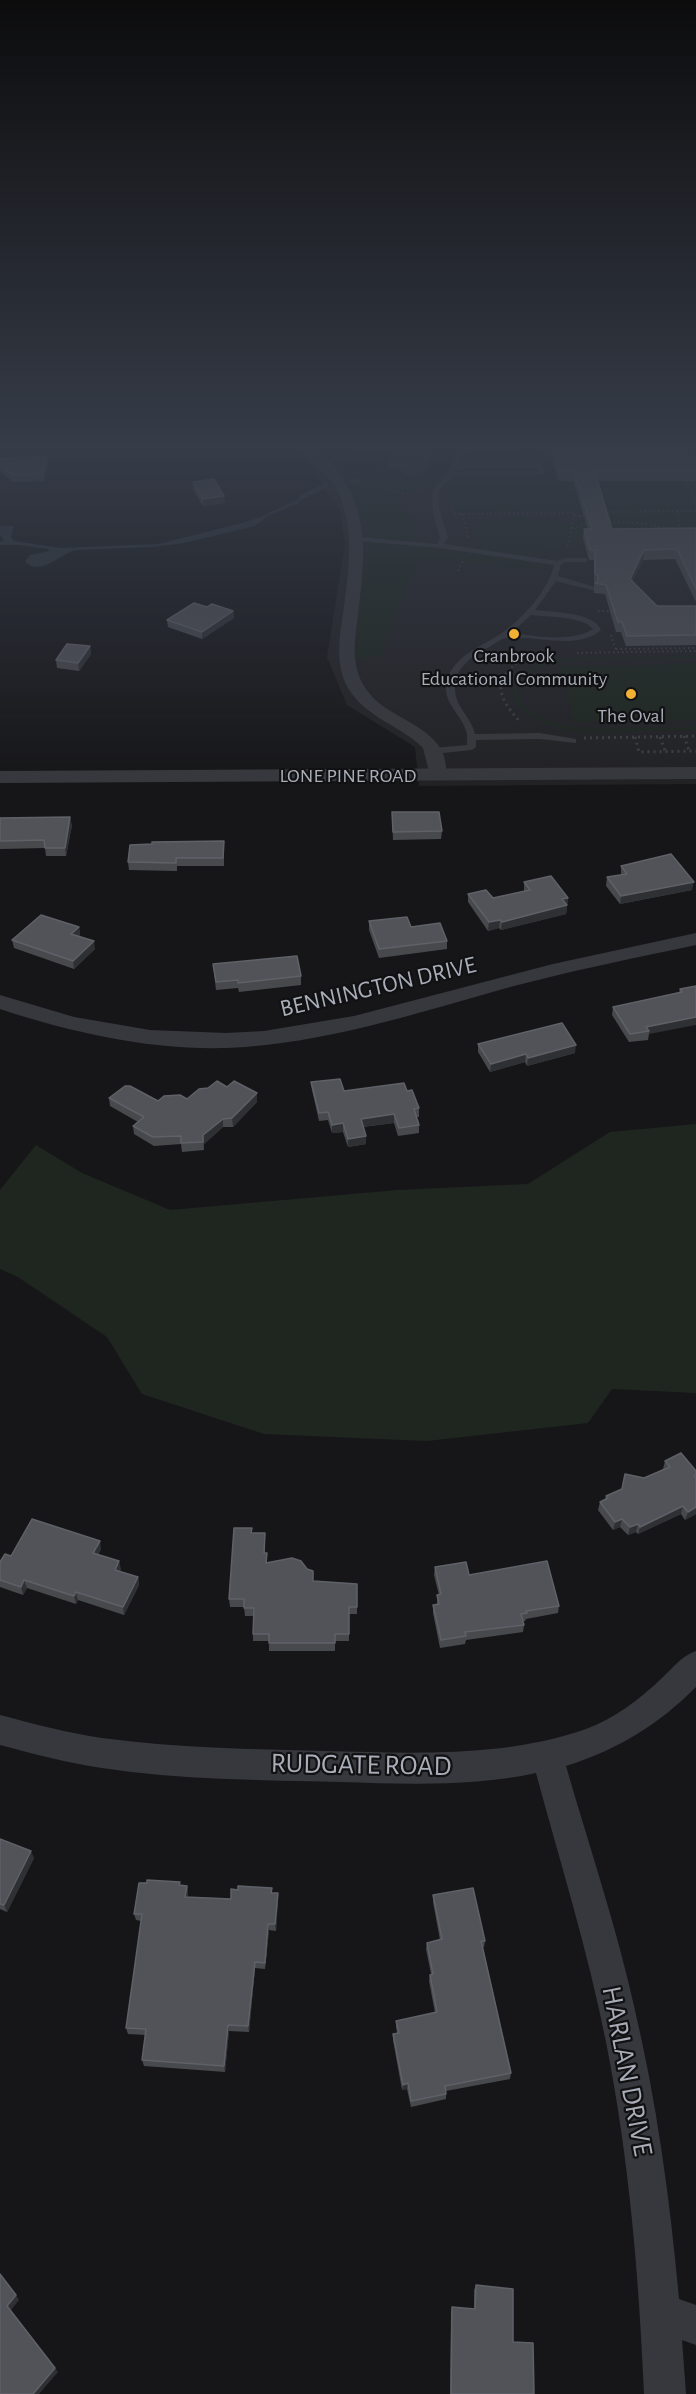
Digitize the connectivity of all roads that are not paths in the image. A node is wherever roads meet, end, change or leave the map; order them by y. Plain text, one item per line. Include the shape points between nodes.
1 (356, 560) edge
2 (545, 560) edge
3 (584, 560) dead end
4 (562, 562) junction
5 (555, 578) junction
6 (592, 589) dead end
7 (528, 612) junction
8 (503, 635) junction
9 (471, 737) junction
10 (576, 740) road end
11 (433, 751) junction
12 (696, 773) edge
13 (437, 775) junction
14 (0, 777) edge
15 (696, 939) edge
16 (0, 1002) edge
17 (696, 1665) edge
18 (0, 1730) edge
19 (547, 1755) junction
20 (679, 2318) edge
21 (665, 2394) edge

1 - 11 street via 346,651 348,674 368,702 422,738
2 - 4 lane
3 - 4 lane
4 - 5 lane
5 - 6 lane
5 - 7 lane
7 - 8 lane
7 - 8 lane via 586,620 595,624 597,630 582,637
8 - 9 lane via 462,663 451,682 451,698
9 - 10 lane
9 - 11 lane via 472,747
11 - 13 street
12 - 13 street, LONE PINE ROAD
13 - 14 street, LONE PINE ROAD
15 - 16 street, BENNINGTON DRIVE via 573,965 348,1025 275,1037 148,1038 56,1021
17 - 19 street, RUDGATE ROAD via 619,1730 586,1745
18 - 19 street, RUDGATE ROAD via 102,1753 295,1766 474,1766
19 - 20 street, HARLAN DRIVE via 624,2040 656,2242
20 - 21 street, HARLAN DRIVE

